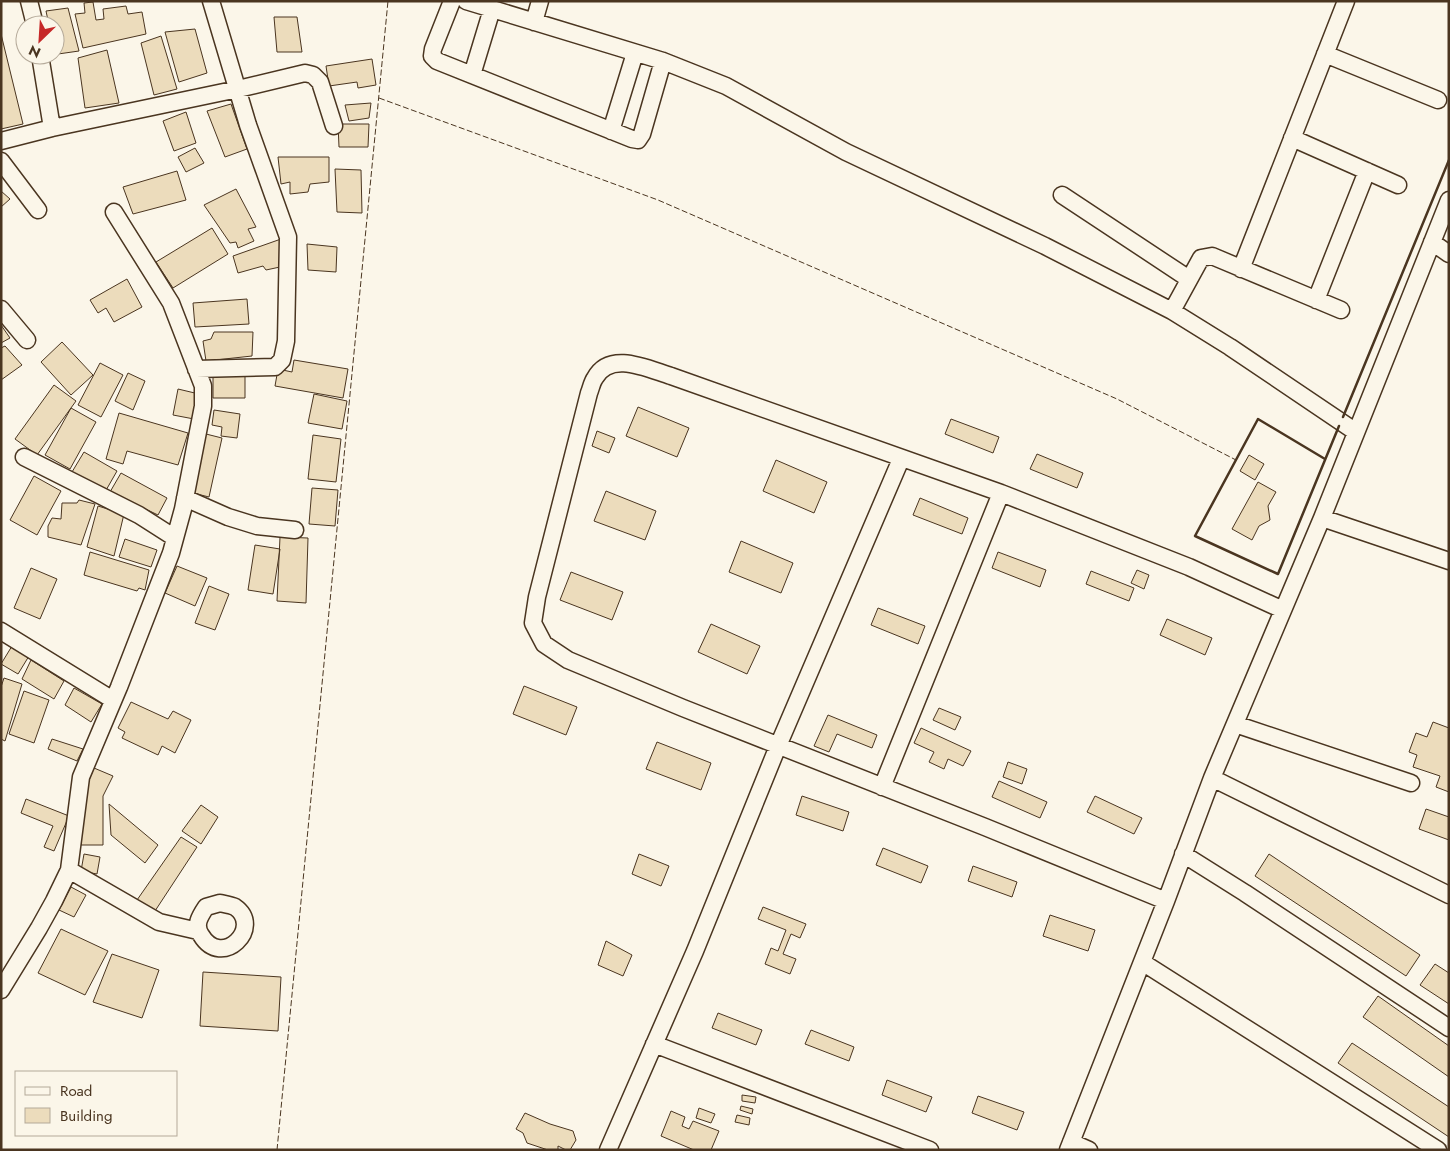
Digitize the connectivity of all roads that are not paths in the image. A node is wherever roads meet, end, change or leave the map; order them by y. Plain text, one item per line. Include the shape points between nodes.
1 (29, 1) edge
2 (211, 1) edge
3 (452, 1) edge
4 (466, 1) edge
5 (540, 1) edge
6 (1346, 1) edge
7 (492, 9) junction
8 (32, 15) edge
9 (534, 22) junction
10 (635, 52) junction
11 (1325, 54) junction
12 (663, 61) junction
13 (42, 65) edge
14 (472, 75) junction
15 (238, 90) junction
16 (1438, 100) dead end
17 (334, 126) dead end
18 (52, 128) junction
19 (611, 131) junction
20 (1292, 138) junction
21 (1, 141) edge
22 (1, 161) edge
23 (1366, 171) junction
24 (1398, 185) dead end
25 (1062, 195) dead end
26 (1449, 200) edge
27 (38, 210) dead end
28 (114, 212) dead end
29 (1432, 242) junction
30 (1449, 254) edge
31 (1241, 268) junction
32 (1189, 279) junction
33 (1316, 300) junction
34 (1, 309) edge
35 (1341, 310) dead end
36 (1172, 311) junction
37 (27, 340) dead end
38 (196, 370) junction
39 (1356, 432) junction
40 (24, 457) dead end
41 (901, 459) junction
42 (1001, 493) junction
43 (185, 498) junction
44 (1322, 518) junction
45 (295, 530) dead end
46 (175, 538) junction
47 (1449, 561) edge
48 (1283, 610) junction
49 (2, 631) edge
50 (113, 700) junction
51 (1235, 724) junction
52 (778, 746) junction
53 (1212, 778) junction
54 (1411, 783) dead end
55 (882, 787) junction
56 (1183, 854) junction
57 (69, 870) junction
58 (1449, 895) edge
59 (1166, 901) junction
60 (198, 931) dead end
61 (1142, 962) junction
62 (6, 969) edge
63 (1, 990) edge
64 (1449, 1028) edge
65 (654, 1044) junction
66 (895, 1144) edge
67 (1070, 1146) edge
68 (608, 1150) edge
69 (930, 1150) edge
70 (1089, 1150) edge
71 (1438, 1150) edge

1 - 8 street
2 - 15 street
3 - 14 street via 432,56
4 - 7 street
5 - 9 street
6 - 11 street
7 - 9 street
7 - 14 street
9 - 10 street
10 - 12 street
10 - 19 street
11 - 16 street
11 - 20 street
12 - 19 street via 638,140
12 - 36 street via 726,86 846,152 1046,246
13 - 18 street
14 - 19 street
15 - 17 street via 305,73 314,75 320,82
15 - 18 street
15 - 38 street via 288,237 286,341 282,360 275,367
18 - 21 street
20 - 23 street
20 - 31 street
22 - 27 street
23 - 24 street
23 - 33 street
25 - 32 street
26 - 29 street
28 - 38 street via 171,303
29 - 30 street
29 - 39 street
31 - 32 street via 1212,256 1201,258
31 - 33 street
32 - 36 street
33 - 35 street
34 - 37 street
36 - 39 street
38 - 43 street via 203,386 203,406
39 - 44 street
40 - 46 street via 139,515
41 - 42 street
41 - 52 street
41 - 52 street via 624,362 606,366 595,377 559,505 533,623 544,644 568,660
42 - 48 street via 1189,567
42 - 55 street
43 - 45 street via 257,526
43 - 46 street
44 - 47 street
44 - 48 street
46 - 50 street
48 - 51 street
49 - 50 street
50 - 57 street via 81,777
51 - 53 street
51 - 54 street
52 - 55 street
52 - 65 street
53 - 56 street
53 - 58 street
55 - 59 street
56 - 59 street
56 - 64 street
57 - 60 street via 159,922
57 - 62 street via 43,921
59 - 61 street
61 - 67 street
61 - 71 street
62 - 63 street
65 - 66 street
65 - 68 street
66 - 69 street
67 - 70 street

